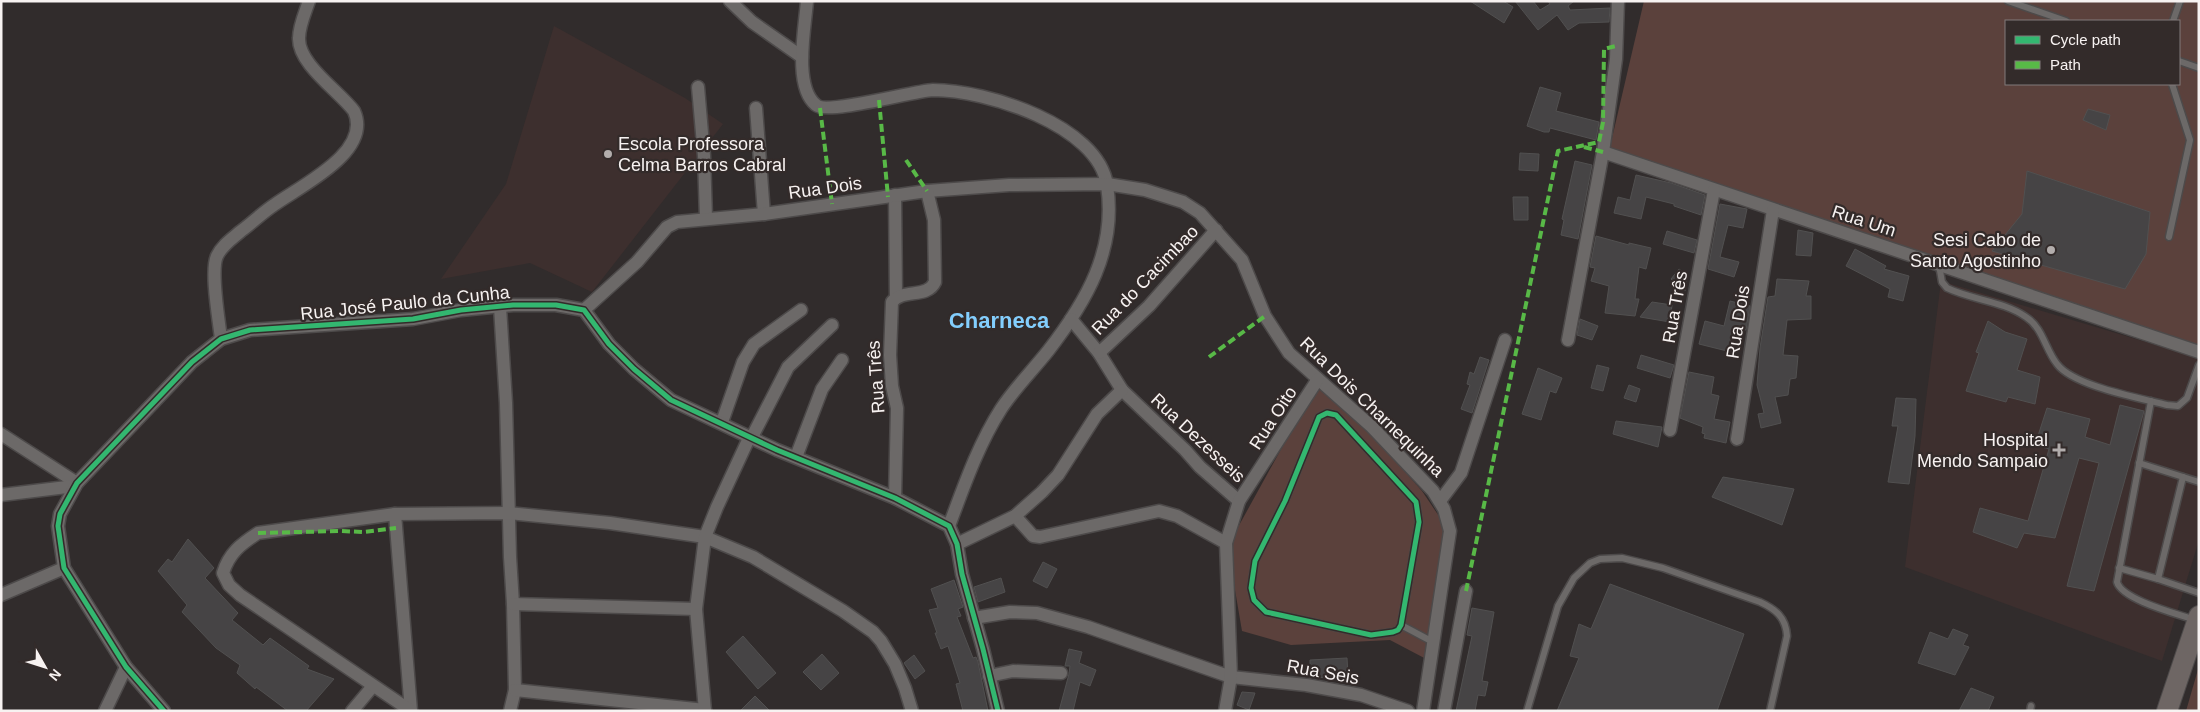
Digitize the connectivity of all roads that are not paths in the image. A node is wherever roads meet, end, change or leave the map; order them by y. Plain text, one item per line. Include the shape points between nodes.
1 (309, 1) edge
2 (730, 1) edge
3 (807, 1) edge
4 (1618, 1) edge
5 (2008, 1) edge
6 (2180, 1) edge
7 (2063, 20) edge
8 (2173, 20) edge
9 (802, 57) junction
10 (2180, 61) edge
11 (2199, 68) edge
12 (2172, 85) edge
13 (698, 87) dead end
14 (756, 108) dead end
15 (1603, 152) junction
16 (1107, 184) junction
17 (1714, 190) junction
18 (927, 191) junction
19 (895, 196) junction
20 (1774, 210) junction
21 (764, 214) junction
22 (706, 218) junction
23 (1216, 230) junction
24 (2169, 237) dead end
25 (1939, 264) junction
26 (896, 297) junction
27 (500, 307) junction
28 (584, 310) junction
29 (801, 310) dead end
30 (1071, 319) junction
31 (832, 325) dead end
32 (221, 339) junction
33 (1505, 340) dead end
34 (1568, 340) dead end
35 (2199, 352) edge
36 (1099, 353) junction
37 (842, 360) dead end
38 (2199, 365) edge
39 (1318, 379) junction
40 (1122, 390) junction
41 (2151, 401) junction
42 (722, 422) junction
43 (1670, 430) dead end
44 (1, 434) edge
45 (751, 436) junction
46 (1737, 439) dead end
47 (796, 457) junction
48 (2139, 463) junction
49 (2183, 477) junction
50 (2199, 482) edge
51 (76, 484) junction
52 (1, 495) edge
53 (896, 498) junction
54 (1239, 501) junction
55 (1440, 501) junction
56 (508, 513) junction
57 (394, 514) junction
58 (1015, 516) junction
59 (949, 526) junction
60 (705, 537) junction
61 (1226, 543) junction
62 (957, 544) junction
63 (64, 568) junction
64 (2119, 568) junction
65 (2158, 579) junction
66 (1466, 591) dead end
67 (2199, 593) edge
68 (1, 595) edge
69 (513, 604) junction
70 (696, 609) junction
71 (974, 618) junction
72 (2198, 618) edge
73 (1401, 625) junction
74 (1433, 642) junction
75 (126, 667) junction
76 (1061, 673) dead end
77 (989, 676) junction
78 (1231, 677) junction
79 (373, 686) junction
80 (515, 690) junction
81 (705, 710) edge
82 (105, 711) edge
83 (164, 711) edge
84 (352, 711) edge
85 (411, 711) edge
86 (510, 711) edge
87 (912, 711) edge
88 (998, 711) edge
89 (1225, 711) edge
90 (1408, 711) edge
91 (1423, 711) edge
92 (1444, 711) edge
93 (1527, 711) edge
94 (1770, 711) edge
95 (2167, 711) edge

1 - 32 street via 300,29 300,46 311,65 354,111 356,131 350,146 328,168 273,205 220,250 214,265
2 - 9 street via 752,22
3 - 9 street
4 - 15 street via 1616,59
5 - 7 lane
6 - 8 lane
9 - 16 street via 802,74 810,98 820,108 930,90 948,91 1020,108 1040,115 1084,144 1099,163
10 - 11 lane
12 - 24 lane via 2190,140
13 - 22 street
14 - 21 street
15 - 17 street, Rua Um
15 - 34 street
16 - 18 street, Rua Dois via 1009,185
16 - 23 street, Rua Dois Charnequinha via 1145,190 1183,202 1200,213
16 - 30 street via 1107,242 1090,288
17 - 20 street, Rua Um
17 - 43 street, Rua Três
18 - 19 street, Rua Dois
18 - 26 street via 934,220 934,284 928,290
19 - 21 street, Rua Dois
19 - 26 street, Rua Três
20 - 25 street, Rua Um
20 - 46 street, Rua Dois
21 - 22 street, Rua Dois
22 - 28 street, Rua Dois via 671,224 637,262
23 - 36 street, Rua do Cacimbao via 1149,306
23 - 39 street, Rua Dois Charnequinha via 1246,267 1265,316 1289,353
25 - 35 street, Rua Um
25 - 41 lane via 1942,282 1947,288 2031,320 2057,365 2068,375
26 - 53 street, Rua Três via 892,302 890,355 897,408
27 - 28 street, Rua José Paulo da Cunha via 556,305
27 - 32 street, Rua José Paulo da Cunha via 413,319 250,330
27 - 56 street
28 - 42 street via 609,344 655,388 671,400
29 - 42 street via 754,344 743,362
30 - 36 street, Rua Dezesseis
30 - 59 street via 1002,408 986,434
31 - 45 street via 788,367
32 - 51 street, Rua José Paulo da Cunha via 192,362
33 - 55 street via 1465,462
36 - 40 street, Rua Dezesseis
37 - 47 street via 822,389
38 - 41 lane via 2182,404
39 - 54 street, Rua Oito
39 - 55 street, Rua Dois Charnequinha via 1372,428
40 - 54 street, Rua Dezesseis
40 - 58 street via 1097,414 1058,475
41 - 48 lane
42 - 45 street
44 - 51 street
45 - 47 street
45 - 60 street
47 - 53 street
48 - 49 lane
48 - 64 lane
49 - 50 lane
49 - 65 lane
51 - 52 street
51 - 63 street, Rua José Paulo da Cunha via 60,514 58,526
53 - 59 street
54 - 61 street, Rua Dezesseis
55 - 74 street, Rua Dois Charnequinha via 1450,531
56 - 57 street
56 - 60 street
56 - 69 street
57 - 79 street via 258,533 231,554 223,573 229,585 240,595
57 - 85 street
58 - 61 street via 1038,537 1159,510 1178,516
58 - 62 street
59 - 62 street
60 - 70 street
60 - 87 street via 753,557 873,632 895,664
61 - 78 street, Rua Dezesseis
62 - 71 street
63 - 68 street
63 - 75 street
64 - 65 lane
64 - 72 lane via 2117,582 2124,593
65 - 67 lane
66 - 92 street
69 - 70 street
69 - 80 street
70 - 81 street
71 - 77 street
71 - 78 street, Rua Seis via 1010,612 1037,613 1088,627
72 - 95 main road
73 - 73 lane via 1393,632 1371,635 1266,612 1254,600 1255,561 1319,416 1327,412 1336,415 1416,502 1419,522
73 - 74 lane
74 - 91 street, Rua Dois Charnequinha
75 - 82 street
75 - 83 street
76 - 77 street via 1013,671
77 - 88 street
78 - 89 street, Rua Dezesseis
78 - 90 street, Rua Seis via 1361,695
79 - 84 street
79 - 85 street
80 - 81 street
80 - 86 street
93 - 94 lane via 1563,595 1574,578 1590,563 1622,558 1663,568 1760,602 1781,616 1787,626 1787,636

